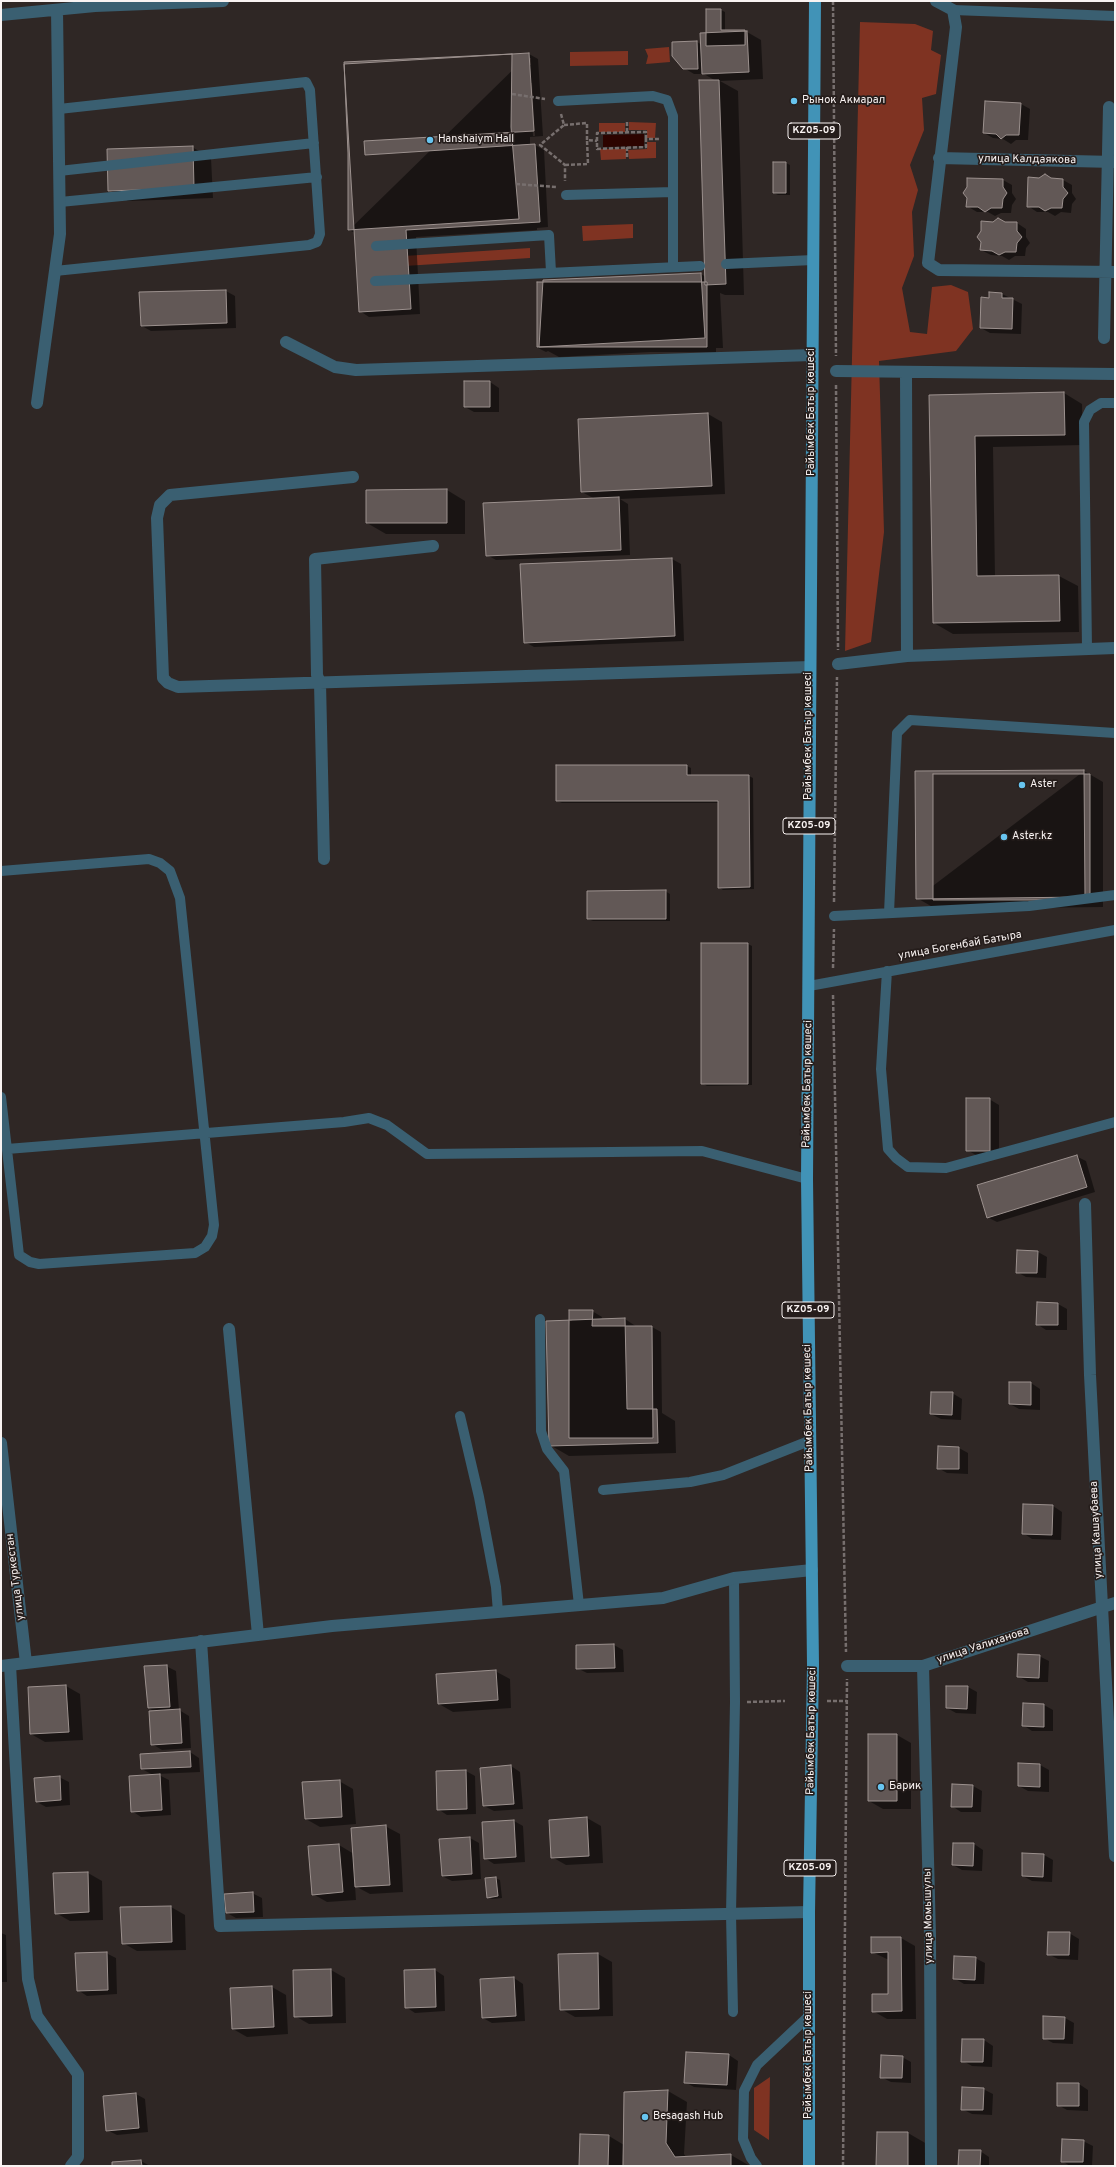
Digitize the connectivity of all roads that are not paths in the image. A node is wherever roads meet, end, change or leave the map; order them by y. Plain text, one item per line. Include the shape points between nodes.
1 (223, 1) edge
2 (815, 1) edge
3 (936, 1) edge
4 (95, 4) edge
5 (57, 10) junction
6 (953, 10) junction
7 (1, 16) edge
8 (1115, 16) edge
9 (558, 101) road end
10 (1109, 107) dead end
11 (58, 109) junction
12 (314, 143) junction
13 (939, 158) junction
14 (1112, 162) edge
15 (59, 171) junction
16 (317, 178) junction
17 (673, 192) junction
18 (566, 195) road end
19 (60, 202) junction
20 (376, 246) dead end
21 (813, 260) junction
22 (726, 264) dead end
23 (700, 266) dead end
24 (673, 267) junction
25 (55, 271) junction
26 (551, 272) junction
27 (1110, 272) edge
28 (375, 281) dead end
29 (1104, 338) dead end
30 (286, 342) dead end
31 (812, 355) junction
32 (836, 371) road end
33 (906, 372) junction
34 (1115, 374) edge
35 (37, 403) dead end
36 (1115, 403) edge
37 (353, 477) dead end
38 (432, 546) dead end
39 (1115, 648) edge
40 (1088, 649) junction
41 (907, 656) junction
42 (838, 664) road end
43 (810, 667) junction
44 (320, 683) junction
45 (1115, 733) edge
46 (324, 859) dead end
47 (1, 872) edge
48 (1115, 895) edge
49 (889, 913) junction
50 (834, 916) road end
51 (1115, 930) edge
52 (888, 971) junction
53 (809, 986) junction
54 (1, 1097) edge
55 (1115, 1122) edge
56 (203, 1134) junction
57 (7, 1149) junction
58 (807, 1179) junction
59 (1085, 1204) dead end
60 (540, 1318) dead end
61 (229, 1329) dead end
62 (460, 1416) dead end
63 (809, 1441) junction
64 (1, 1444) edge
65 (603, 1490) dead end
66 (812, 1570) junction
67 (734, 1578) junction
68 (1115, 1603) edge
69 (579, 1605) junction
70 (1101, 1607) junction
71 (498, 1612) junction
72 (258, 1635) junction
73 (201, 1642) junction
74 (26, 1663) junction
75 (5, 1666) edge
76 (847, 1666) road end
77 (923, 1666) junction
78 (1115, 1856) edge
79 (809, 1912) junction
80 (732, 1914) junction
81 (733, 2012) dead end
82 (809, 2016) junction
83 (71, 2166) edge
84 (757, 2166) edge
85 (809, 2166) edge
86 (931, 2166) edge

1 - 4 street
2 - 21 main road, Райымбек Батыр көшесі / KZ05-09
3 - 6 street
4 - 5 street
5 - 7 street
5 - 11 street
6 - 8 lane
6 - 13 street via 956,27
9 - 17 lane via 653,96 667,100 673,116
10 - 14 street
11 - 12 lane via 306,82 310,90
11 - 15 street
12 - 15 lane
12 - 16 lane
13 - 14 street, улица Калдаякова
13 - 27 street via 928,263 939,270
14 - 27 street
15 - 19 street
16 - 19 lane
16 - 25 lane via 320,234 317,242 309,245
17 - 18 lane
17 - 24 lane
19 - 25 street via 60,234
20 - 26 lane via 549,235
21 - 22 lane
21 - 31 main road, Райымбек Батыр көшесі / KZ05-09
23 - 24 lane
24 - 26 lane
25 - 35 street
26 - 28 lane
27 - 29 street
30 - 31 street via 335,367 356,370
31 - 43 main road, Райымбек Батыр көшесі / KZ05-09
32 - 33 street
33 - 34 street
33 - 41 street
36 - 40 lane via 1101,403 1090,410 1084,422
37 - 44 street via 170,495 160,505 157,518 163,678 178,688
38 - 44 street via 315,559 317,676
39 - 40 street
40 - 41 street
41 - 42 street
43 - 44 street
43 - 53 main road, Райымбек Батыр көшесі / KZ05-09
44 - 46 street
45 - 49 lane via 910,720 897,733
47 - 56 lane via 149,859 160,862 170,871 180,898
48 - 49 lane via 1029,906
49 - 50 lane
51 - 52 lane, улица Богенбай Батыра
52 - 53 lane, улица Богенбай Батыра
52 - 55 lane via 881,1069 888,1149 908,1167 946,1168
53 - 58 main road, Райымбек Батыр көшесі / KZ05-09
54 - 57 lane
56 - 57 lane
56 - 57 lane via 214,1225 212,1236 205,1247 195,1253 39,1264 30,1262 19,1255
56 - 58 lane via 369,1118 388,1125 427,1154 702,1151
58 - 63 main road, Райымбек Батыр көшесі / KZ05-09
59 - 70 street, улица Кашаубаева
60 - 69 lane via 541,1431 547,1449 564,1471
61 - 72 street
62 - 71 lane via 479,1497
63 - 65 lane via 723,1475 690,1482
63 - 66 main road, Райымбек Батыр көшесі / KZ05-09
64 - 74 street, улица Туркестан
66 - 67 street
66 - 79 main road, Райымбек Батыр көшесі / KZ05-09
67 - 69 street via 663,1598
67 - 80 lane
68 - 70 street, улица Уалиханова
69 - 71 street
70 - 77 street, улица Уалиханова
70 - 78 street, улица Кашаубаева
71 - 72 street
72 - 73 street
73 - 74 street
73 - 80 street via 220,1926
74 - 75 street
75 - 83 street via 28,1979 37,2016 78,2074 78,2157
76 - 77 street, улица Уалиханова
77 - 86 street, улица Момышулы via 930,1936
79 - 80 street
79 - 82 main road, Райымбек Батыр көшесі / KZ05-09
80 - 81 lane
82 - 84 lane via 757,2064 744,2091 743,2139
82 - 85 main road, Райымбек Батыр көшесі / KZ05-09

